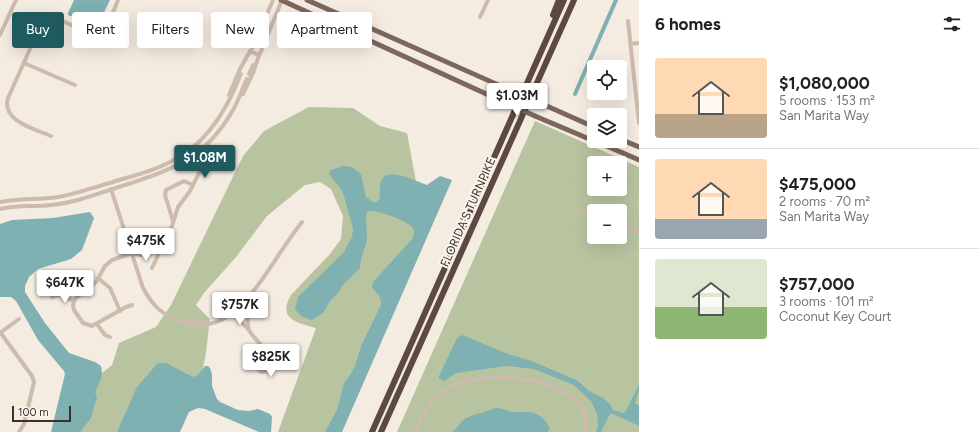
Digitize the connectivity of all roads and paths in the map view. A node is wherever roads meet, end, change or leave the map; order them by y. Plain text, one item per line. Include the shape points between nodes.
1 (16, 0) edge
2 (118, 0) edge
3 (273, 0) edge
4 (281, 0) edge
5 (307, 0) edge
6 (488, 0) edge
7 (559, 0) edge
8 (564, 0) edge
9 (574, 0) edge
10 (578, 0) edge
11 (480, 17) dead end
12 (628, 21) dead end
13 (0, 35) edge
14 (557, 39) junction
15 (639, 43) edge
16 (630, 44) junction
17 (541, 50) junction
18 (250, 51) junction
19 (259, 55) junction
20 (24, 63) junction
21 (243, 71) tunnel mouth
22 (249, 74) tunnel mouth
23 (240, 76) tunnel mouth
24 (247, 79) dead end
25 (75, 86) dead end
26 (236, 87) junction
27 (242, 90) junction
28 (225, 107) junction
29 (638, 108) edge
30 (234, 109) junction
31 (639, 123) edge
32 (587, 124) edge
33 (52, 136) dead end
34 (587, 138) edge
35 (627, 142) edge
36 (639, 147) edge
37 (611, 148) edge
38 (639, 160) edge
39 (202, 167) dead end
40 (193, 185) junction
41 (111, 189) junction
42 (0, 202) edge
43 (0, 209) edge
44 (587, 210) edge
45 (580, 212) dead end
46 (174, 222) junction
47 (302, 222) dead end
48 (627, 226) edge
49 (639, 232) edge
50 (164, 242) junction
51 (160, 251) junction
52 (132, 253) junction
53 (152, 268) dead end
54 (99, 279) junction
55 (254, 291) junction
56 (52, 297) dead end
57 (74, 301) junction
58 (132, 305) dead end
59 (120, 311) junction
60 (233, 313) junction
61 (19, 319) dead end
62 (182, 322) junction
63 (97, 324) junction
64 (205, 324) junction
65 (248, 329) junction
66 (0, 332) edge
67 (110, 337) dead end
68 (263, 360) dead end
69 (19, 432) edge
70 (372, 432) edge
71 (381, 432) edge
72 (415, 432) edge
73 (585, 432) edge

1 - 13 street
2 - 20 street via 107,24 97,32 88,32 58,20 45,22 39,29
3 - 18 street
4 - 19 street
4 - 34 main road, bridge
5 - 32 main road, bridge
6 - 11 street
7 - 17 highway
8 - 17 highway, FLORIDA'S TURNPIKE
9 - 14 highway, FLORIDA'S TURNPIKE
10 - 14 highway
12 - 16 street
14 - 71 highway, FLORIDA'S TURNPIKE
15 - 16 street
16 - 29 street
17 - 70 highway, FLORIDA'S TURNPIKE
18 - 19 street
18 - 21 street
18 - 28 street
19 - 22 street
19 - 30 street via 246,89
20 - 25 street
20 - 33 street via 8,98 8,111 15,120
23 - 26 street
24 - 27 street
26 - 27 street
26 - 28 street
27 - 30 street
28 - 42 street via 205,137 170,163 58,197
29 - 31 street
30 - 41 street via 215,137 197,154 179,165
35 - 36 main road
37 - 38 main road
39 - 40 street
40 - 46 street via 178,207
40 - 46 street via 184,182 166,190
41 - 43 street via 52,205
41 - 52 street
44 - 45 street
46 - 50 street
47 - 55 street
48 - 49 street
50 - 51 street
50 - 52 street via 142,247
51 - 52 street via 141,255
51 - 53 street
52 - 54 street via 110,261
52 - 62 street via 150,301 161,312
54 - 57 street
54 - 59 street via 110,288
55 - 60 street
55 - 65 street via 249,304
56 - 57 street via 62,294
57 - 63 street via 73,308 83,323 88,326
58 - 59 street
59 - 63 street
60 - 64 street via 219,321
60 - 65 street
61 - 66 street
62 - 64 street via 189,319 199,320
62 - 64 street via 192,327 202,327
63 - 67 street via 105,335
65 - 68 street via 263,347
66 - 69 street via 34,382 24,424
72 - 73 street via 422,414 441,394 460,382 480,378 528,380 558,389 582,407 586,420

